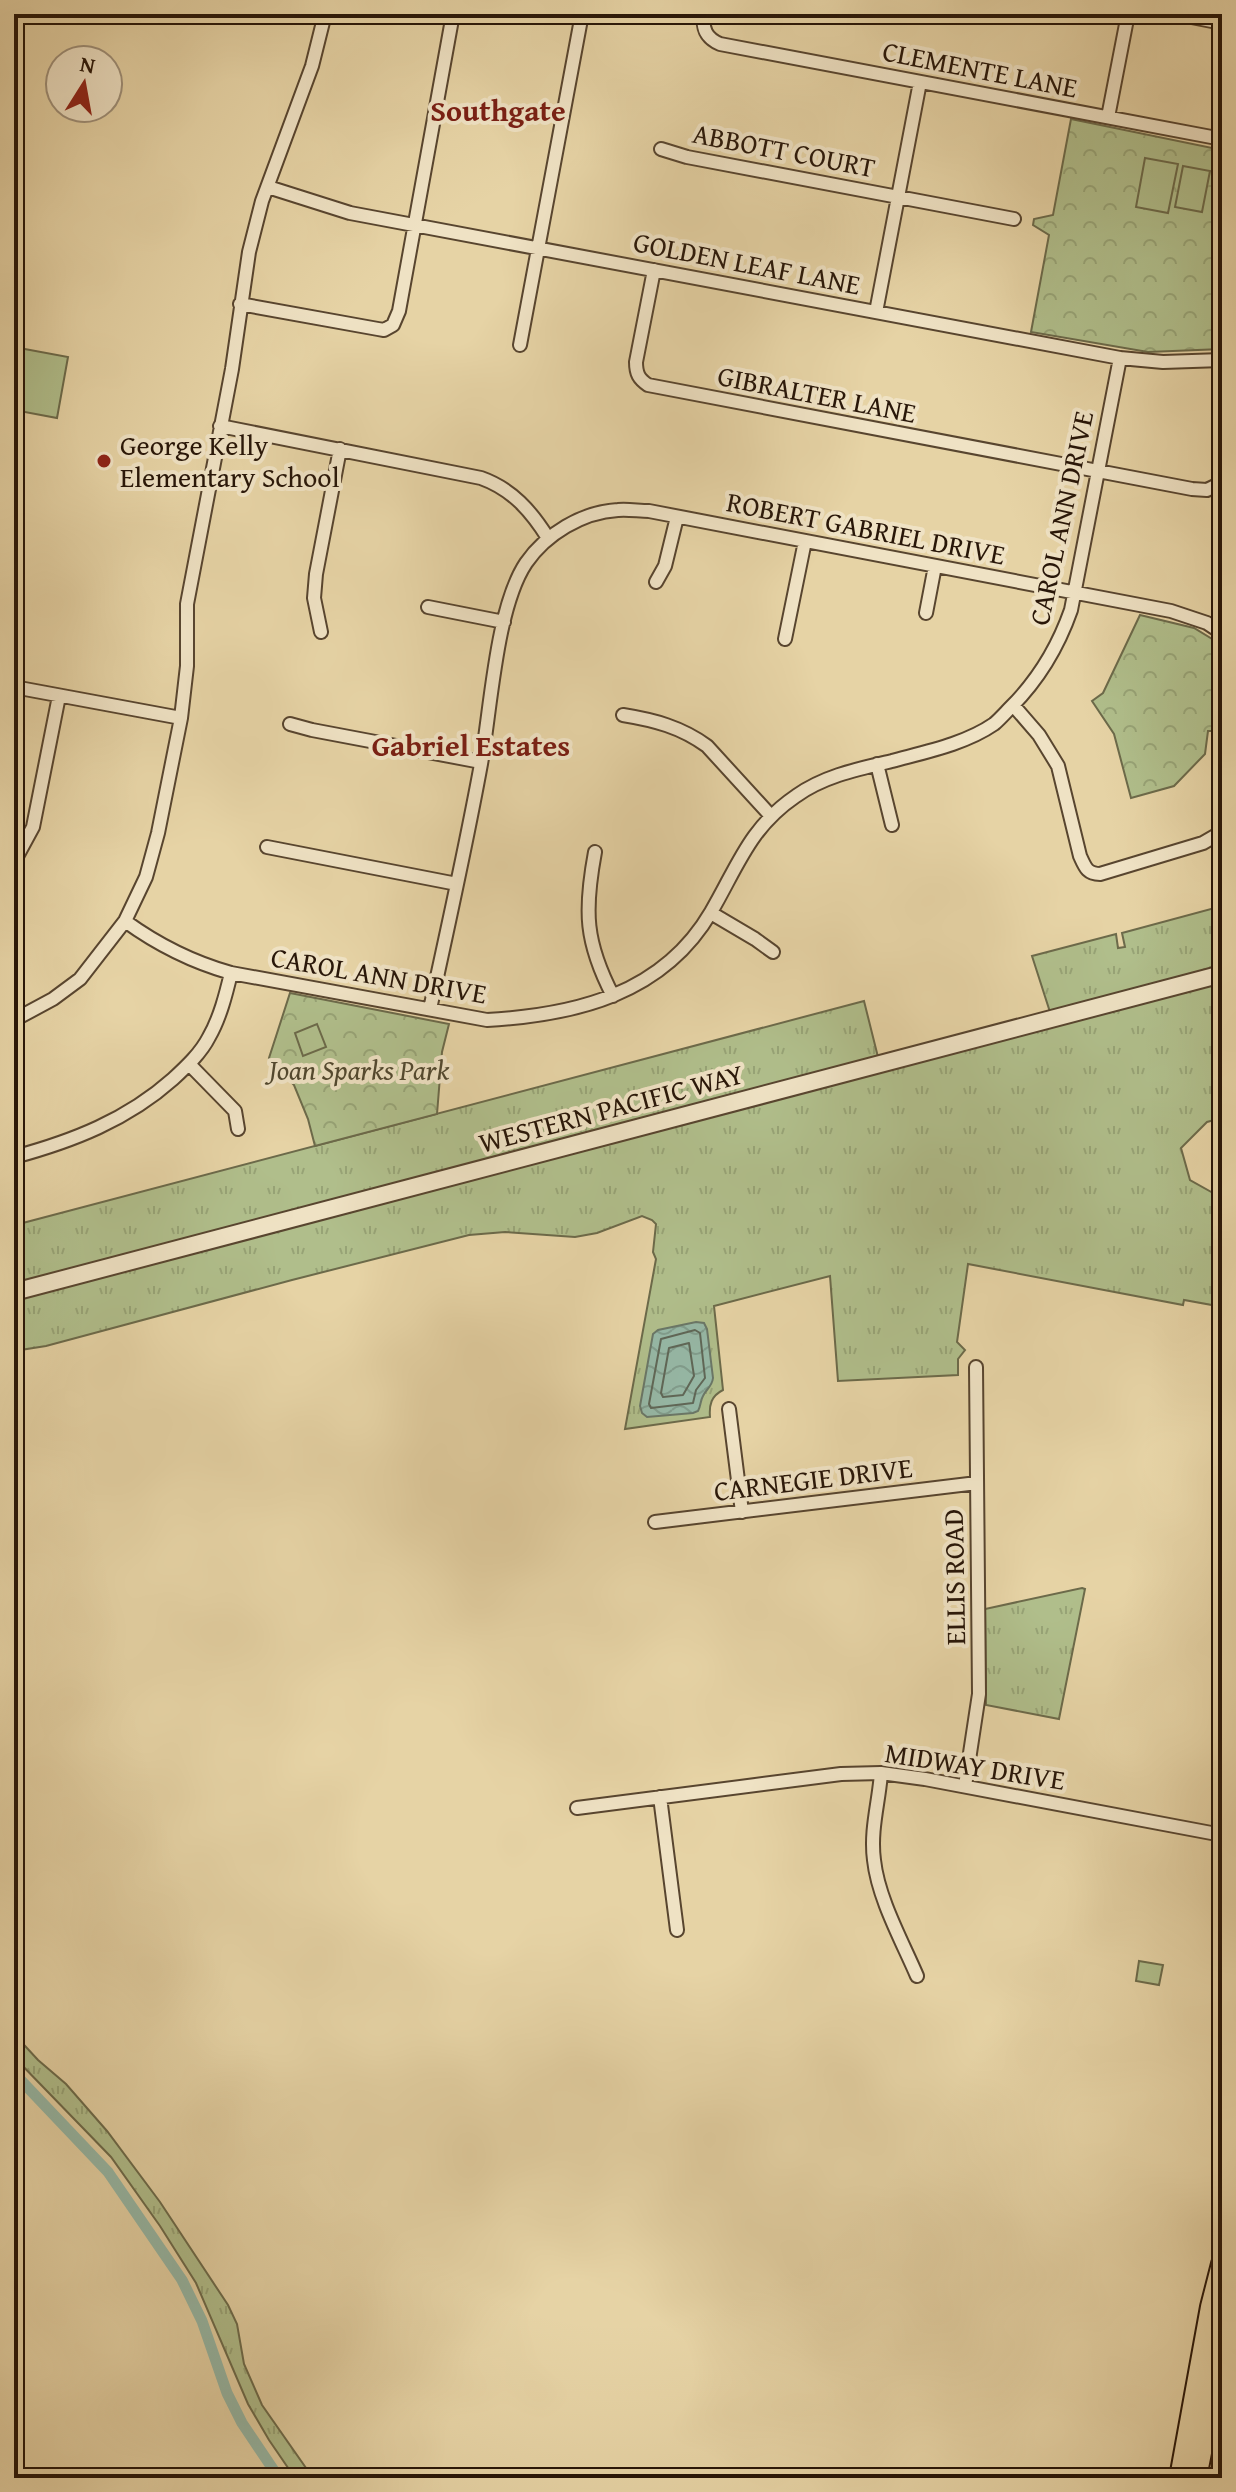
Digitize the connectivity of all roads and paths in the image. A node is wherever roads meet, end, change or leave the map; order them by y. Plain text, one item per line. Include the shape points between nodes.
1 (325, 14) edge
2 (453, 14) edge
3 (582, 14) edge
4 (704, 14) edge
5 (1128, 14) edge
6 (1176, 14) edge
7 (1222, 23) edge
8 (920, 82) junction
9 (1108, 117) junction
10 (1222, 139) edge
11 (661, 149) dead end
12 (268, 187) junction
13 (898, 196) junction
14 (1014, 219) dead end
15 (415, 225) junction
16 (537, 247) junction
17 (654, 270) junction
18 (240, 304) junction
19 (876, 312) junction
20 (520, 345) dead end
21 (1120, 358) junction
22 (1222, 360) edge
23 (220, 426) junction
24 (340, 449) junction
25 (1098, 472) junction
26 (1219, 484) dead end
27 (677, 517) junction
28 (548, 538) junction
29 (805, 541) junction
30 (935, 566) junction
31 (656, 582) dead end
32 (1074, 592) junction
33 (428, 607) dead end
34 (926, 613) dead end
35 (504, 622) junction
36 (321, 632) dead end
37 (1222, 633) edge
38 (785, 639) dead end
39 (14, 687) edge
40 (59, 696) junction
41 (1013, 705) junction
42 (623, 715) dead end
43 (181, 718) junction
44 (290, 724) dead end
45 (481, 762) junction
46 (877, 764) junction
47 (770, 815) junction
48 (892, 825) dead end
49 (1222, 832) edge
50 (267, 847) dead end
51 (595, 852) dead end
52 (14, 862) edge
53 (457, 884) junction
54 (711, 913) junction
55 (125, 921) junction
56 (773, 952) dead end
57 (231, 973) junction
58 (1222, 974) edge
59 (613, 996) junction
60 (430, 1009) junction
61 (14, 1020) edge
62 (189, 1064) junction
63 (238, 1129) dead end
64 (14, 1157) edge
65 (14, 1292) edge
66 (976, 1367) dead end
67 (729, 1409) dead end
68 (977, 1483) junction
69 (742, 1512) junction
70 (655, 1522) dead end
71 (881, 1773) junction
72 (965, 1786) junction
73 (660, 1797) junction
74 (577, 1808) dead end
75 (1222, 1835) edge
76 (677, 1930) dead end
77 (917, 1976) dead end
78 (1222, 2264) edge
79 (1222, 2345) edge
80 (1185, 2475) edge

1 - 12 street
2 - 15 street
3 - 16 street
4 - 8 street, CLEMENTE LANE via 705,34 720,44
5 - 9 street
6 - 7 street
8 - 9 street, CLEMENTE LANE
8 - 13 street
9 - 10 street, CLEMENTE LANE
11 - 13 street, ABBOTT COURT
12 - 15 street, GOLDEN LEAF LANE via 330,208
12 - 18 street
13 - 14 street, ABBOTT COURT
13 - 19 street
15 - 16 street, GOLDEN LEAF LANE
15 - 18 street via 397,320 388,328
16 - 17 street, GOLDEN LEAF LANE
16 - 20 street
17 - 19 street, GOLDEN LEAF LANE
17 - 25 street, GIBRALTER LANE via 636,362 640,380 648,385
18 - 23 street
19 - 21 street, GOLDEN LEAF LANE
21 - 22 street, GOLDEN LEAF LANE
21 - 25 street, CAROL ANN DRIVE
23 - 24 street
23 - 43 street via 187,604
24 - 28 street via 493,482 518,499
24 - 36 street via 316,574 314,598
25 - 26 street via 1192,489
25 - 32 street, CAROL ANN DRIVE
27 - 28 street, ROBERT GABRIEL DRIVE via 619,509 580,519
27 - 29 street, ROBERT GABRIEL DRIVE
27 - 31 street
28 - 35 street via 516,581
29 - 30 street, ROBERT GABRIEL DRIVE
29 - 38 street
30 - 32 street, ROBERT GABRIEL DRIVE
30 - 34 street
32 - 37 street, ROBERT GABRIEL DRIVE via 1171,611
32 - 41 street, CAROL ANN DRIVE via 1052,656
33 - 35 street
35 - 45 street
39 - 40 street
40 - 43 street
40 - 52 street via 33,827
41 - 46 street, CAROL ANN DRIVE via 995,723 962,740
41 - 49 street via 1058,766 1086,870 1100,874 1203,843
42 - 47 street via 673,726 695,737
43 - 55 street via 146,877
44 - 45 street
45 - 53 street
46 - 47 street, CAROL ANN DRIVE via 825,780
46 - 48 street
47 - 54 street, CAROL ANN DRIVE via 744,850
50 - 53 street
51 - 59 street via 588,926 599,970
53 - 60 street
54 - 56 street
54 - 59 street, CAROL ANN DRIVE via 659,972
55 - 57 street, CAROL ANN DRIVE via 176,953
55 - 61 street via 80,979
57 - 60 street, CAROL ANN DRIVE
57 - 62 street via 209,1038
58 - 65 street, WESTERN PACIFIC WAY
59 - 60 street, CAROL ANN DRIVE via 527,1018 487,1020
62 - 63 street via 235,1111
62 - 64 street via 151,1098 100,1128
66 - 68 street, ELLIS ROAD
67 - 69 street
68 - 69 street, CARNEGIE DRIVE
68 - 72 street, ELLIS ROAD via 979,1694
69 - 70 street, CARNEGIE DRIVE
71 - 72 street, MIDWAY DRIVE
71 - 73 street, MIDWAY DRIVE
71 - 77 street via 873,1834 875,1869
72 - 75 street, MIDWAY DRIVE
73 - 74 street, MIDWAY DRIVE
73 - 76 street
78 - 80 main road
79 - 80 main road

